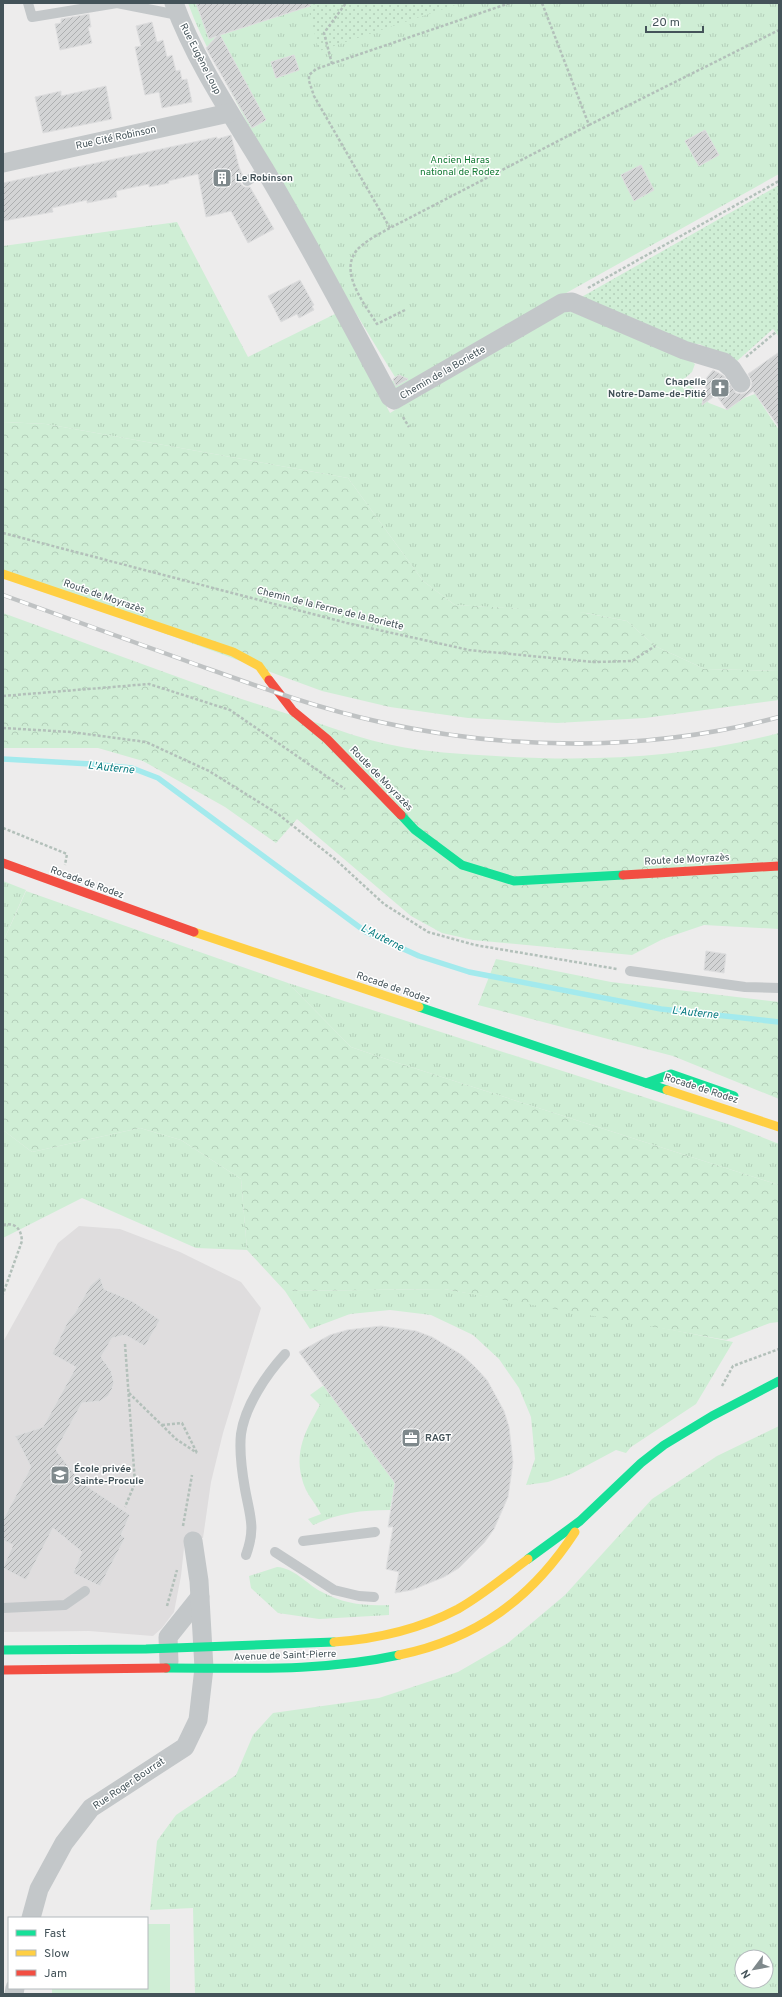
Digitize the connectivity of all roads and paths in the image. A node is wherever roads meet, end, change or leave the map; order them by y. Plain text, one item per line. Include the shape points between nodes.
1 (28, 3) edge
2 (346, 3) edge
3 (510, 3) edge
4 (542, 3) edge
5 (176, 9) edge
6 (779, 30) edge
7 (332, 64) junction
8 (229, 113) junction
9 (589, 125) junction
10 (3, 163) edge
11 (265, 170) junction
12 (247, 181) dead end
13 (779, 181) edge
14 (390, 228) junction
15 (562, 303) junction
16 (405, 310) dead end
17 (776, 332) dead end
18 (737, 376) joint
19 (3, 533) edge
20 (3, 574) edge
21 (655, 646) dead end
22 (3, 696) edge
23 (3, 728) edge
24 (346, 790) dead end
25 (3, 828) edge
26 (3, 864) edge
27 (779, 866) edge
28 (60, 885) junction
29 (630, 971) joint
30 (779, 988) edge
31 (646, 1083) junction
32 (742, 1099) dead end
33 (779, 1127) edge
34 (3, 1225) edge
35 (3, 1294) edge
36 (125, 1344) dead end
37 (779, 1349) edge
38 (285, 1354) dead end
39 (779, 1381) edge
40 (128, 1393) junction
41 (718, 1393) dead end
42 (162, 1425) junction
43 (125, 1507) dead end
44 (587, 1517) junction
45 (375, 1532) dead end
46 (193, 1541) dead end
47 (303, 1541) dead end
48 (275, 1552) dead end
49 (246, 1555) dead end
50 (85, 1591) dead end
51 (200, 1597) junction
52 (374, 1597) dead end
53 (3, 1608) edge
54 (381, 1636) junction
55 (3, 1650) edge
56 (203, 1658) junction
57 (169, 1659) junction
58 (88, 1669) joint
59 (3, 1670) edge
60 (31, 1917) edge

1 - 5 lane via 32,17 116,3
2 - 7 path via 324,33
3 - 7 path
4 - 9 path
5 - 8 street, Rue Eugène Loup via 209,79
6 - 9 path
7 - 14 path via 316,69 309,75 314,96
8 - 10 street, Rue Cité Robinson
8 - 11 street, Chemin de la Boriette
9 - 14 path
11 - 12 lane
11 - 15 street, Chemin de la Boriette via 390,397 394,400
13 - 15 path
14 - 16 path via 360,246 350,263 353,285 377,324
15 - 18 street via 572,302 684,350 705,358 716,359
17 - 18 path
19 - 21 path, Chemin de la Ferme de la Boriette via 347,623 469,650 594,662 632,661
20 - 27 street, Route de Moyrazès via 233,652 259,666 293,711 327,739 415,830 462,865 514,881
22 - 24 path via 149,684 230,710
23 - 29 path via 72,732 146,742 209,771 278,814 336,860 384,904 428,932 475,946
25 - 28 path via 67,854
26 - 28 street, Rocade de Rodez
28 - 31 street, Rocade de Rodez
29 - 30 lane via 746,987
31 - 32 street via 671,1074
31 - 33 street, Rocade de Rodez
34 - 35 path via 17,1226 22,1241
36 - 40 path
37 - 41 path via 733,1366
38 - 49 lane via 257,1392 241,1433 241,1457 252,1522 251,1540
39 - 44 street, Avenue de Saint-Pierre via 703,1419 649,1457
40 - 42 path
40 - 43 path via 135,1483
42 - 42 path via 182,1423 197,1454 176,1438
44 - 54 street, Avenue de Saint-Pierre via 530,1557 495,1586 457,1610 423,1624
44 - 56 street, Avenue de Saint-Pierre via 545,1574 515,1602 479,1626 411,1654 314,1668
45 - 47 lane
46 - 51 street, Rue Roger Bourrat
48 - 52 lane via 334,1590
50 - 53 lane via 65,1605
51 - 56 street, Rue Roger Bourrat
51 - 57 street via 168,1637
54 - 56 street, Avenue de Saint-Pierre
54 - 56 lane via 324,1657
55 - 57 street
56 - 57 lane
56 - 60 street, Rue Roger Bourrat via 198,1720 185,1747 91,1808 64,1843 39,1889
57 - 58 lane via 103,1659
58 - 59 street

